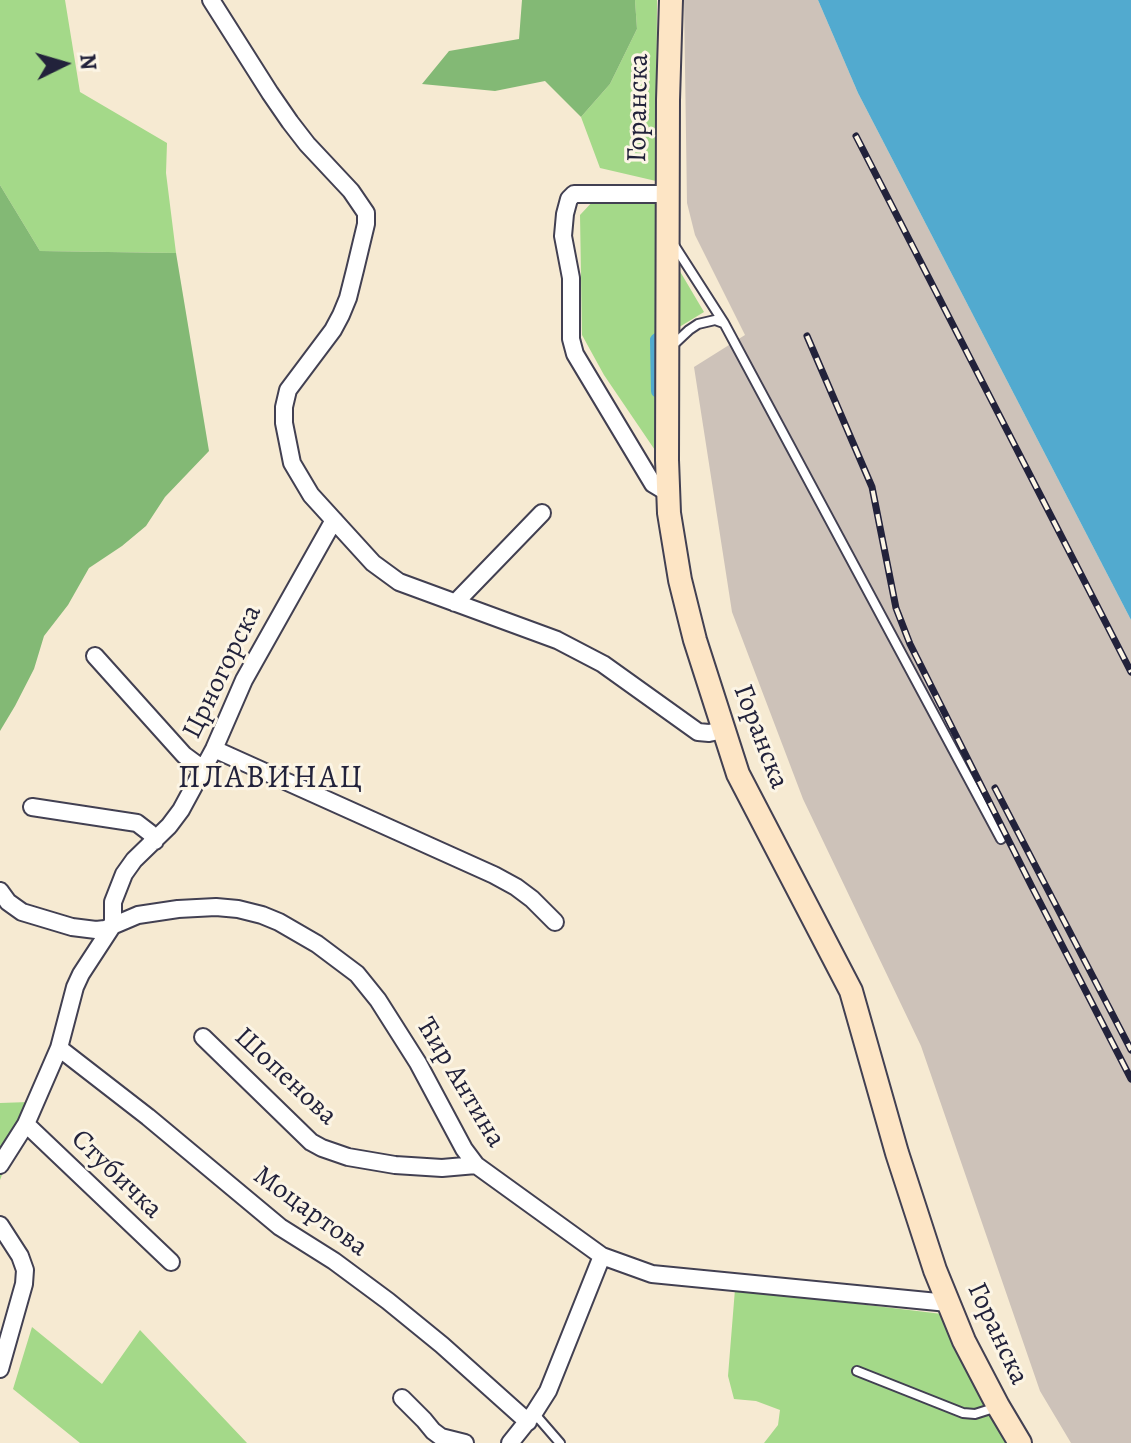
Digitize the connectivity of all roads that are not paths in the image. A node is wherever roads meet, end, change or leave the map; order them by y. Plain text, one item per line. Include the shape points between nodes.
1 (211, 0) edge
2 (671, 0) edge
3 (669, 194) junction
4 (669, 238) junction
5 (724, 323) junction
6 (668, 351) junction
7 (668, 493) junction
8 (542, 513) dead end
9 (334, 520) junction
10 (455, 603) junction
11 (95, 656) dead end
12 (723, 730) junction
13 (214, 749) junction
14 (203, 769) junction
15 (32, 807) dead end
16 (1001, 839) dead end
17 (155, 841) junction
18 (0, 891) edge
19 (555, 922) dead end
20 (113, 925) junction
21 (203, 1037) dead end
22 (59, 1048) junction
23 (26, 1124) junction
24 (0, 1165) edge
25 (476, 1165) junction
26 (0, 1225) edge
27 (602, 1256) junction
28 (171, 1262) dead end
29 (948, 1303) junction
30 (0, 1369) edge
31 (857, 1371) dead end
32 (402, 1398) dead end
33 (998, 1406) junction
34 (531, 1417) junction
35 (465, 1443) edge
36 (510, 1443) edge
37 (560, 1443) edge
38 (1020, 1443) edge

1 - 9 street via 283,113 366,213 341,315 288,390 284,407 292,463
2 - 3 main road, Горанска
3 - 4 main road, Горанска
3 - 7 street via 574,194 563,236 575,354 653,484
4 - 5 lane
4 - 6 main road, Горанска
5 - 6 lane via 698,324
5 - 16 lane
6 - 7 main road, Горанска
7 - 12 main road, Горанска via 680,580
8 - 10 street
9 - 10 street via 384,572
9 - 13 street, Црногорска via 244,680
10 - 12 street via 584,653 698,732
11 - 14 street via 184,755
12 - 29 main road, Горанска via 743,787 851,991 918,1220
13 - 14 street, Црногорска
13 - 19 street via 494,875 532,899
14 - 17 street, Црногорска via 181,810
15 - 17 street via 137,823
17 - 20 street, Црногорска via 124,874 113,902
18 - 20 street, Ћир Антина via 22,912 90,930
20 - 22 street via 75,987
20 - 25 street, Ћир Антина via 178,909 238,909 279,922 317,944 357,974 378,1000
21 - 25 street, Шопенова via 322,1148 395,1165
22 - 23 street
22 - 34 street, Моцартова via 280,1227 388,1301
23 - 24 street
23 - 28 street, Стубичка
25 - 27 street, Ћир Антина
26 - 30 street via 25,1270
27 - 29 street, Ћир Антина via 652,1274
27 - 34 street via 548,1391
29 - 33 main road, Горанска
31 - 33 lane via 963,1413
32 - 35 street via 441,1437
33 - 38 main road, Горанска
34 - 36 street
34 - 37 lane

